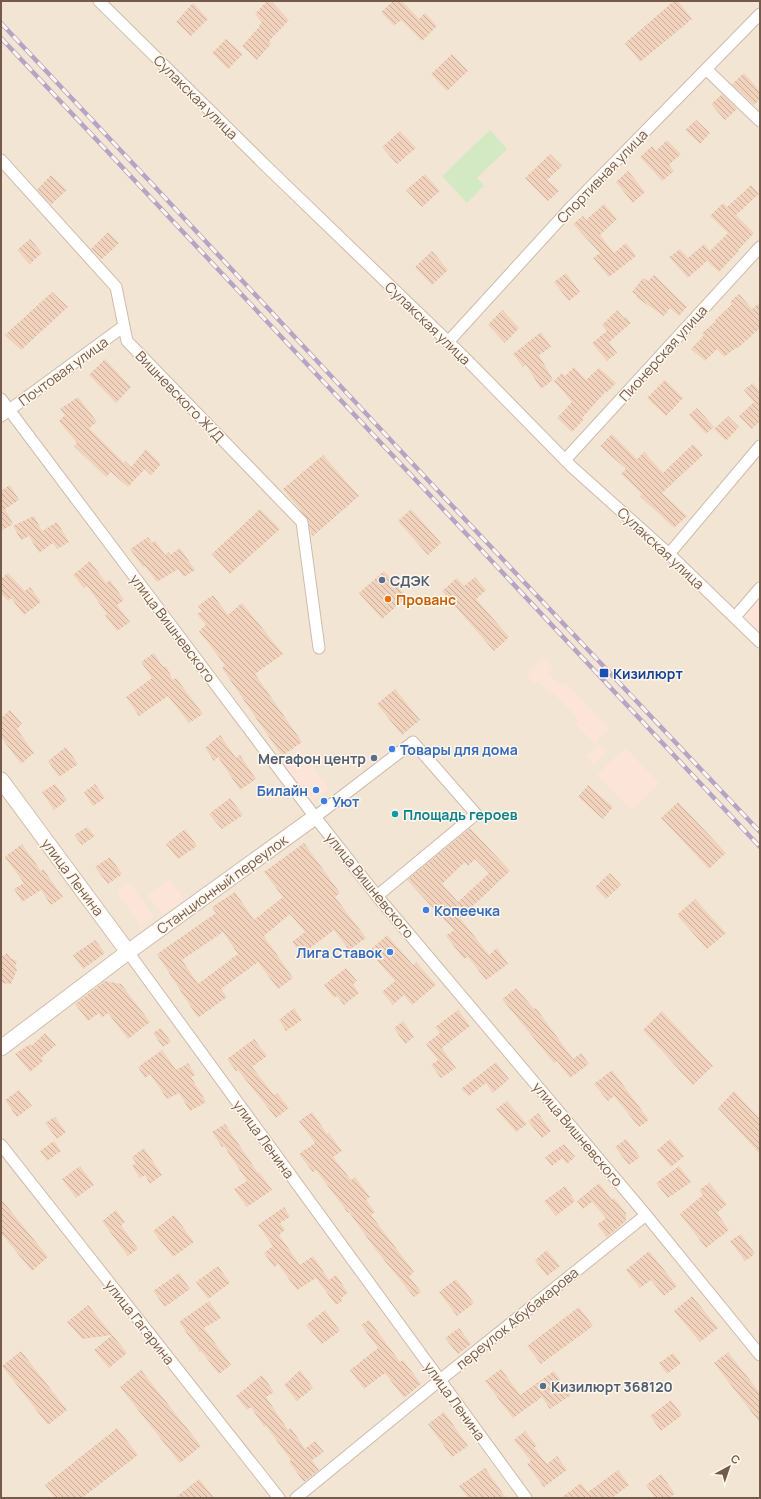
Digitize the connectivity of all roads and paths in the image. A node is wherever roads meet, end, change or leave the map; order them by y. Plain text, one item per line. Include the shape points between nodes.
1 (99, 1) edge
2 (760, 14) edge
3 (706, 69) junction
4 (760, 121) edge
5 (1, 160) edge
6 (760, 247) edge
7 (124, 326) junction
8 (448, 342) junction
9 (1, 399) edge
10 (5, 413) edge
11 (760, 446) edge
12 (565, 460) junction
13 (669, 554) junction
14 (760, 588) edge
15 (735, 617) junction
16 (760, 642) edge
17 (319, 648) dead end
18 (1, 780) edge
19 (315, 817) junction
20 (377, 896) junction
21 (128, 952) junction
22 (1, 1048) edge
23 (1, 1145) edge
24 (646, 1215) junction
25 (760, 1355) edge
26 (440, 1380) junction
27 (279, 1498) edge
28 (296, 1498) edge
29 (526, 1498) edge

1 - 8 street, Сулакская улица
2 - 3 street, Спортивная улица
3 - 4 street
3 - 8 street, Спортивная улица via 573,205
5 - 7 street, Вишневского Ж/Д via 116,286
6 - 12 street, Пионерская улица
7 - 10 street, Почтовая улица
7 - 17 street, Вишневского Ж/Д via 127,341 302,522
8 - 12 street, Сулакская улица
9 - 10 street, улица Вишневского
10 - 19 street, улица Вишневского
11 - 13 street
12 - 13 street, Сулакская улица
13 - 15 street, Сулакская улица
14 - 15 street
15 - 16 street, Сулакская улица
18 - 21 street, улица Ленина
19 - 20 street, улица Вишневского
19 - 20 street via 414,742 476,814
19 - 21 street, Станционный переулок
20 - 24 street, улица Вишневского
21 - 22 street, Станционный переулок
21 - 26 street, улица Ленина
23 - 27 street, улица Гагарина
24 - 25 street, улица Вишневского
24 - 26 street, переулок Абубакарова
26 - 28 street, переулок Абубакарова
26 - 29 street, улица Ленина

